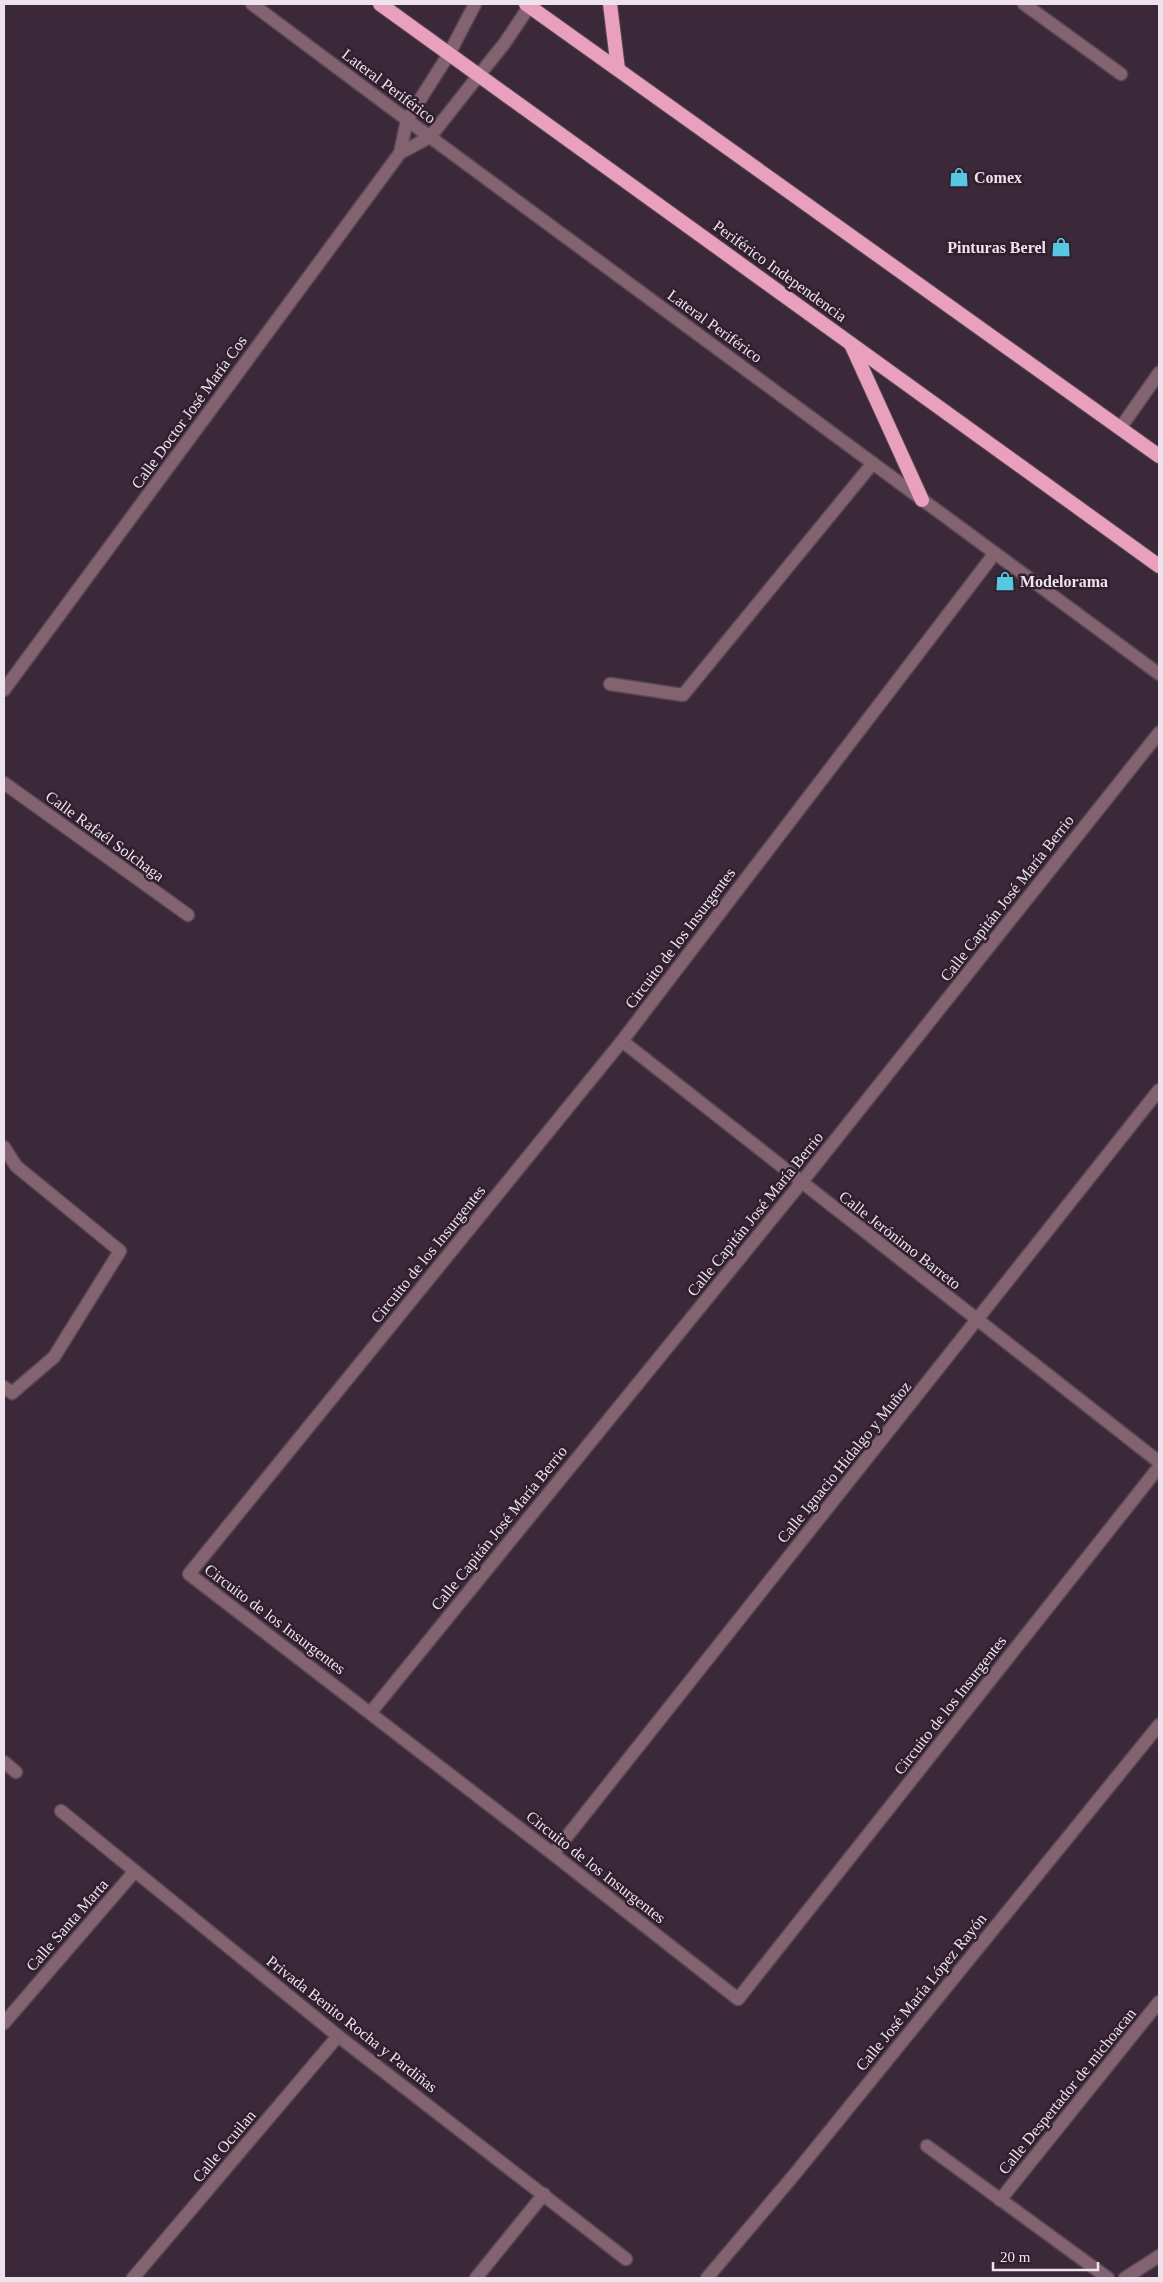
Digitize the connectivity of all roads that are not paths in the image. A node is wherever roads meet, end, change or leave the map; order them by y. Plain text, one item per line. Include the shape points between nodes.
1 (252, 4) edge
2 (380, 4) edge
3 (475, 4) edge
4 (610, 4) edge
5 (1024, 4) edge
6 (529, 5) edge
7 (449, 54) junction
8 (618, 69) junction
9 (1121, 74) dead end
10 (478, 75) junction
11 (407, 120) junction
12 (430, 137) junction
13 (400, 153) junction
14 (851, 344) junction
15 (1159, 373) edge
16 (1121, 427) junction
17 (1159, 456) edge
18 (874, 463) junction
19 (922, 500) junction
20 (995, 553) junction
21 (1159, 566) edge
22 (1159, 674) edge
23 (610, 684) dead end
24 (4, 690) edge
25 (1159, 733) edge
26 (4, 783) edge
27 (188, 915) dead end
28 (622, 1041) junction
29 (1159, 1090) edge
30 (4, 1147) edge
31 (801, 1183) junction
32 (978, 1321) junction
33 (8, 1390) edge
34 (1159, 1462) edge
35 (1159, 1467) edge
36 (371, 1712) junction
37 (1159, 1724) edge
38 (4, 1762) edge
39 (16, 1772) dead end
40 (61, 1811) dead end
41 (553, 1854) junction
42 (135, 1871) junction
43 (1159, 2002) edge
44 (4, 2023) edge
45 (338, 2036) junction
46 (927, 2146) dead end
47 (544, 2194) junction
48 (1000, 2200) junction
49 (1159, 2256) edge
50 (626, 2259) dead end
51 (133, 2278) edge
52 (476, 2278) edge
53 (707, 2278) edge
54 (1108, 2278) edge
55 (1126, 2278) edge

1 - 11 street, Lateral Periférico
2 - 7 highway, Periférico Independencia
3 - 7 street, Calle Doctor José María Cos
4 - 8 highway
5 - 9 street
6 - 8 highway
6 - 10 street, Calle Doctor José María Cos via 504,44
7 - 10 highway, Periférico Independencia
7 - 11 street, Calle Doctor José María Cos
8 - 16 highway
10 - 12 street, Calle Doctor José María Cos
10 - 14 highway, Periférico Independencia
11 - 12 street, Lateral Periférico
11 - 13 street, Calle Doctor José María Cos
12 - 13 street, Calle Doctor José María Cos
12 - 18 street, Lateral Periférico
13 - 24 street, Calle Doctor José María Cos
14 - 19 highway
14 - 21 highway, Periférico Independencia
15 - 16 street
16 - 17 highway
18 - 19 street, Lateral Periférico
18 - 23 street via 683,695
19 - 20 street, Lateral Periférico
20 - 22 street, Lateral Periférico
20 - 28 street, Circuito de los Insurgentes
25 - 31 street, Calle Capitán José María Berrio
26 - 27 street, Calle Rafaél Solchaga
28 - 31 street, Calle Jerónimo Barreto
28 - 36 street, Circuito de los Insurgentes via 190,1574
29 - 32 street, Calle Ignacio Hidalgo y Muñoz
30 - 33 street via 16,1166 120,1251 54,1357
31 - 32 street, Calle Jerónimo Barreto
31 - 36 street, Calle Capitán José María Berrio
32 - 34 street, Calle Jerónimo Barreto
32 - 41 street, Calle Ignacio Hidalgo y Muñoz
35 - 41 street, Circuito de los Insurgentes via 738,1999
36 - 41 street, Circuito de los Insurgentes
37 - 53 street, Calle José María López Rayón
38 - 39 street
40 - 42 street, Privada Benito Rocha y Pardiñas
42 - 44 street, Calle Santa Marta
42 - 45 street, Privada Benito Rocha y Pardiñas
43 - 48 street, Calle Despertador de michoacan
45 - 47 street, Privada Benito Rocha y Pardiñas
45 - 51 street, Calle Ocuilan
46 - 48 street
47 - 50 street, Privada Benito Rocha y Pardiñas
47 - 52 street
48 - 54 street
49 - 55 street

